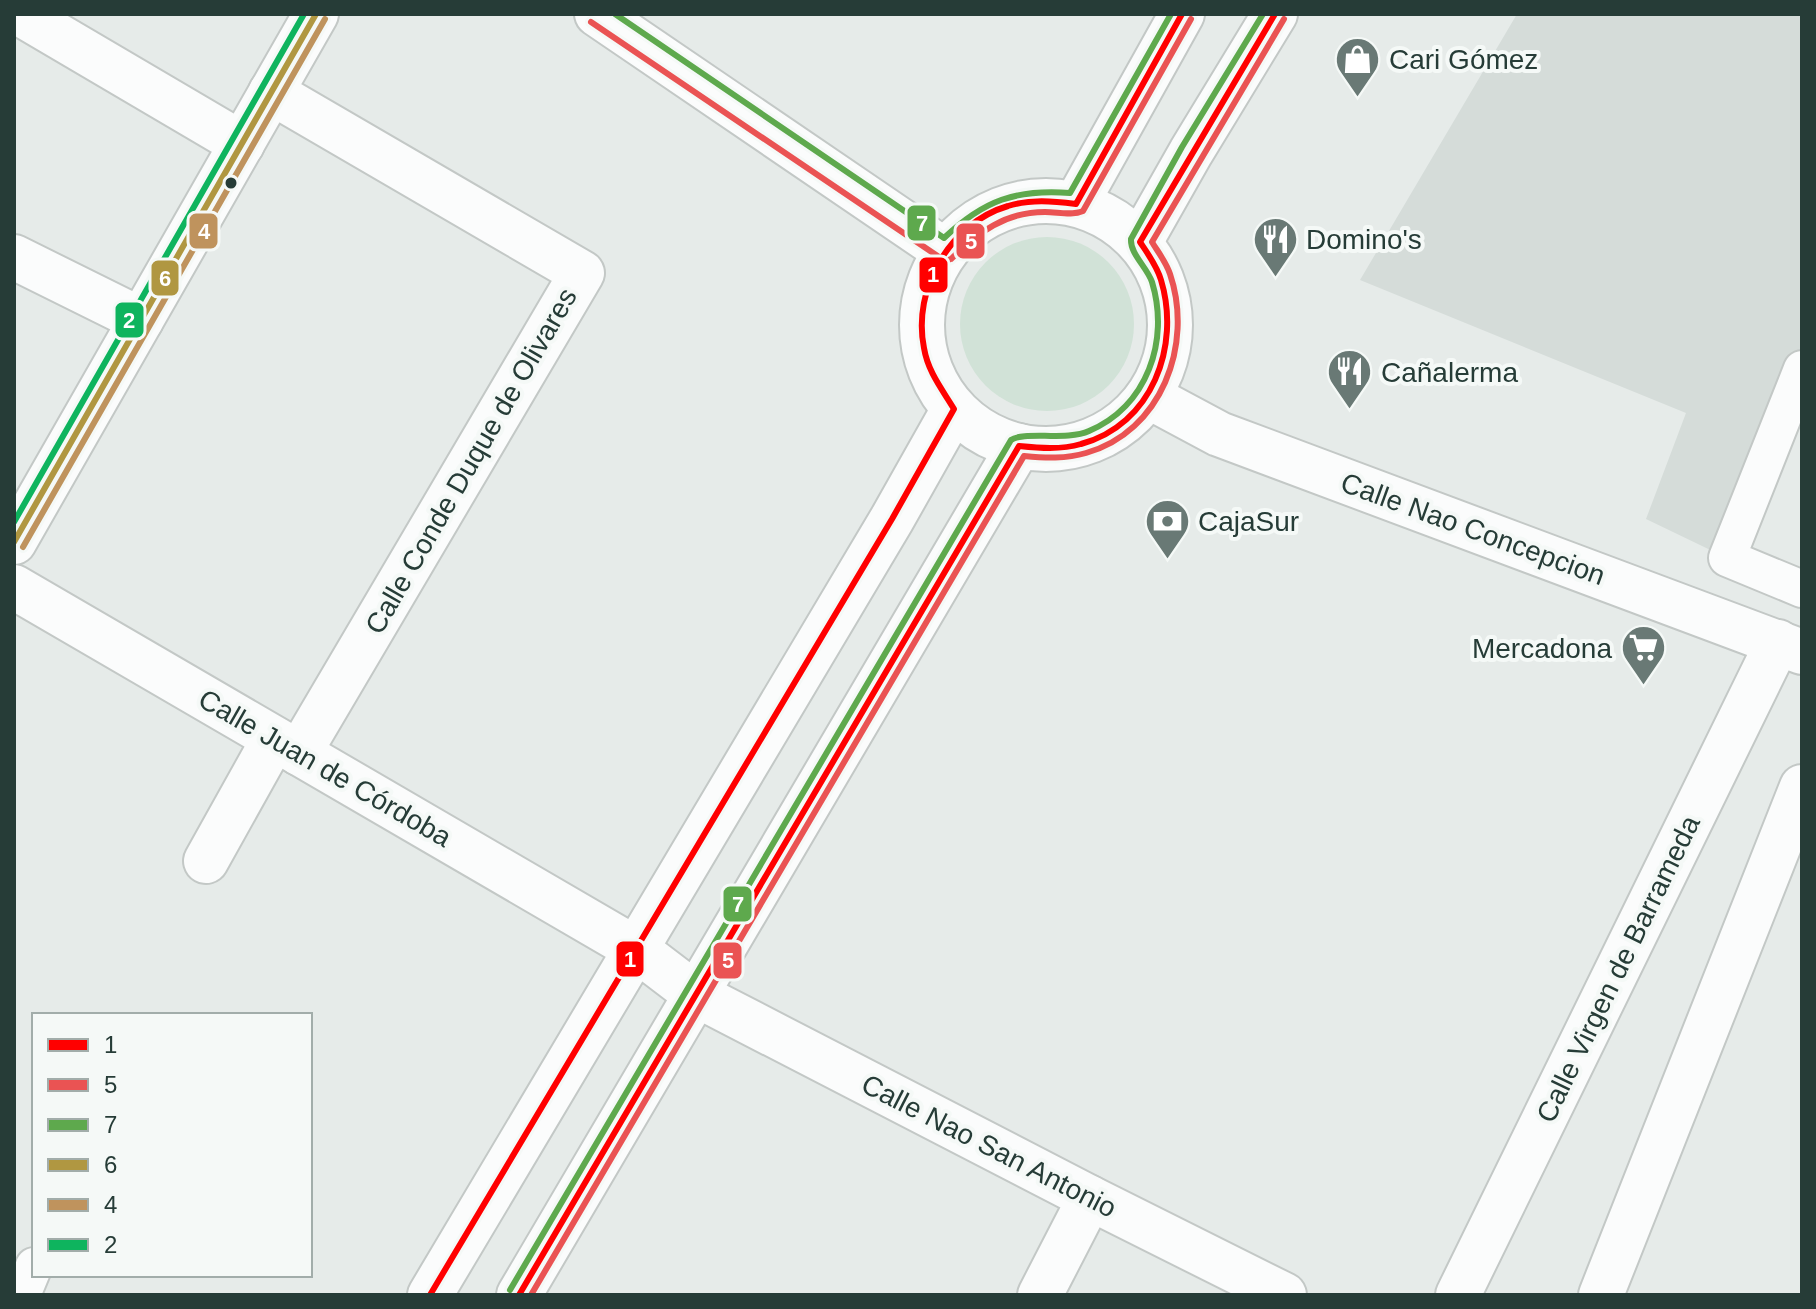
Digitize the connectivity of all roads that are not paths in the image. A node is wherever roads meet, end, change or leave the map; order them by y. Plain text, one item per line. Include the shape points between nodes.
1 (21, 14) edge
2 (316, 14) edge
3 (597, 14) edge
4 (1182, 14) edge
5 (1275, 14) edge
6 (271, 92) junction
7 (242, 144) junction
8 (1076, 204) junction
9 (1140, 242) junction
10 (945, 251) junction
11 (14, 257) edge
12 (141, 320) junction
13 (1802, 369) edge
14 (1148, 396) junction
15 (954, 409) junction
16 (1019, 446) junction
17 (14, 542) edge
18 (14, 587) edge
19 (1802, 589) edge
20 (1790, 647) edge
21 (287, 746) junction
22 (1802, 787) edge
23 (206, 861) dead end
24 (636, 949) junction
25 (695, 994) junction
26 (1090, 1198) junction
27 (32, 1271) edge
28 (22, 1295) edge
29 (430, 1295) edge
30 (519, 1295) edge
31 (1040, 1295) edge
32 (1284, 1295) edge
33 (1458, 1295) edge
34 (1601, 1295) edge

1 - 7 street
2 - 6 street
3 - 10 street
4 - 8 street
5 - 9 street
6 - 7 street
6 - 21 street, Calle Conde Duque de Olivares via 582,273
7 - 12 street
8 - 9 street via 1111,218
8 - 10 street via 1039,199 1004,207 970,224
9 - 14 street via 1161,277 1170,318 1166,359
10 - 15 street via 926,288 921,331 931,372
11 - 12 street
12 - 17 street
13 - 19 street via 1727,558
14 - 16 street via 1123,423 1092,441 1055,449
14 - 20 street, Calle Nao Concepcion via 1219,434
15 - 16 street via 984,432
15 - 24 street
16 - 25 street
18 - 21 street, Calle Juan de Córdoba
20 - 33 street, Calle Virgen de Barrameda
21 - 23 street
21 - 24 street, Calle Juan de Córdoba
22 - 34 street
24 - 25 street, Calle Juan de Córdoba
24 - 29 street
25 - 26 street, Calle Nao San Antonio
25 - 30 street
26 - 31 street
26 - 32 street, Calle Nao San Antonio
27 - 28 street

